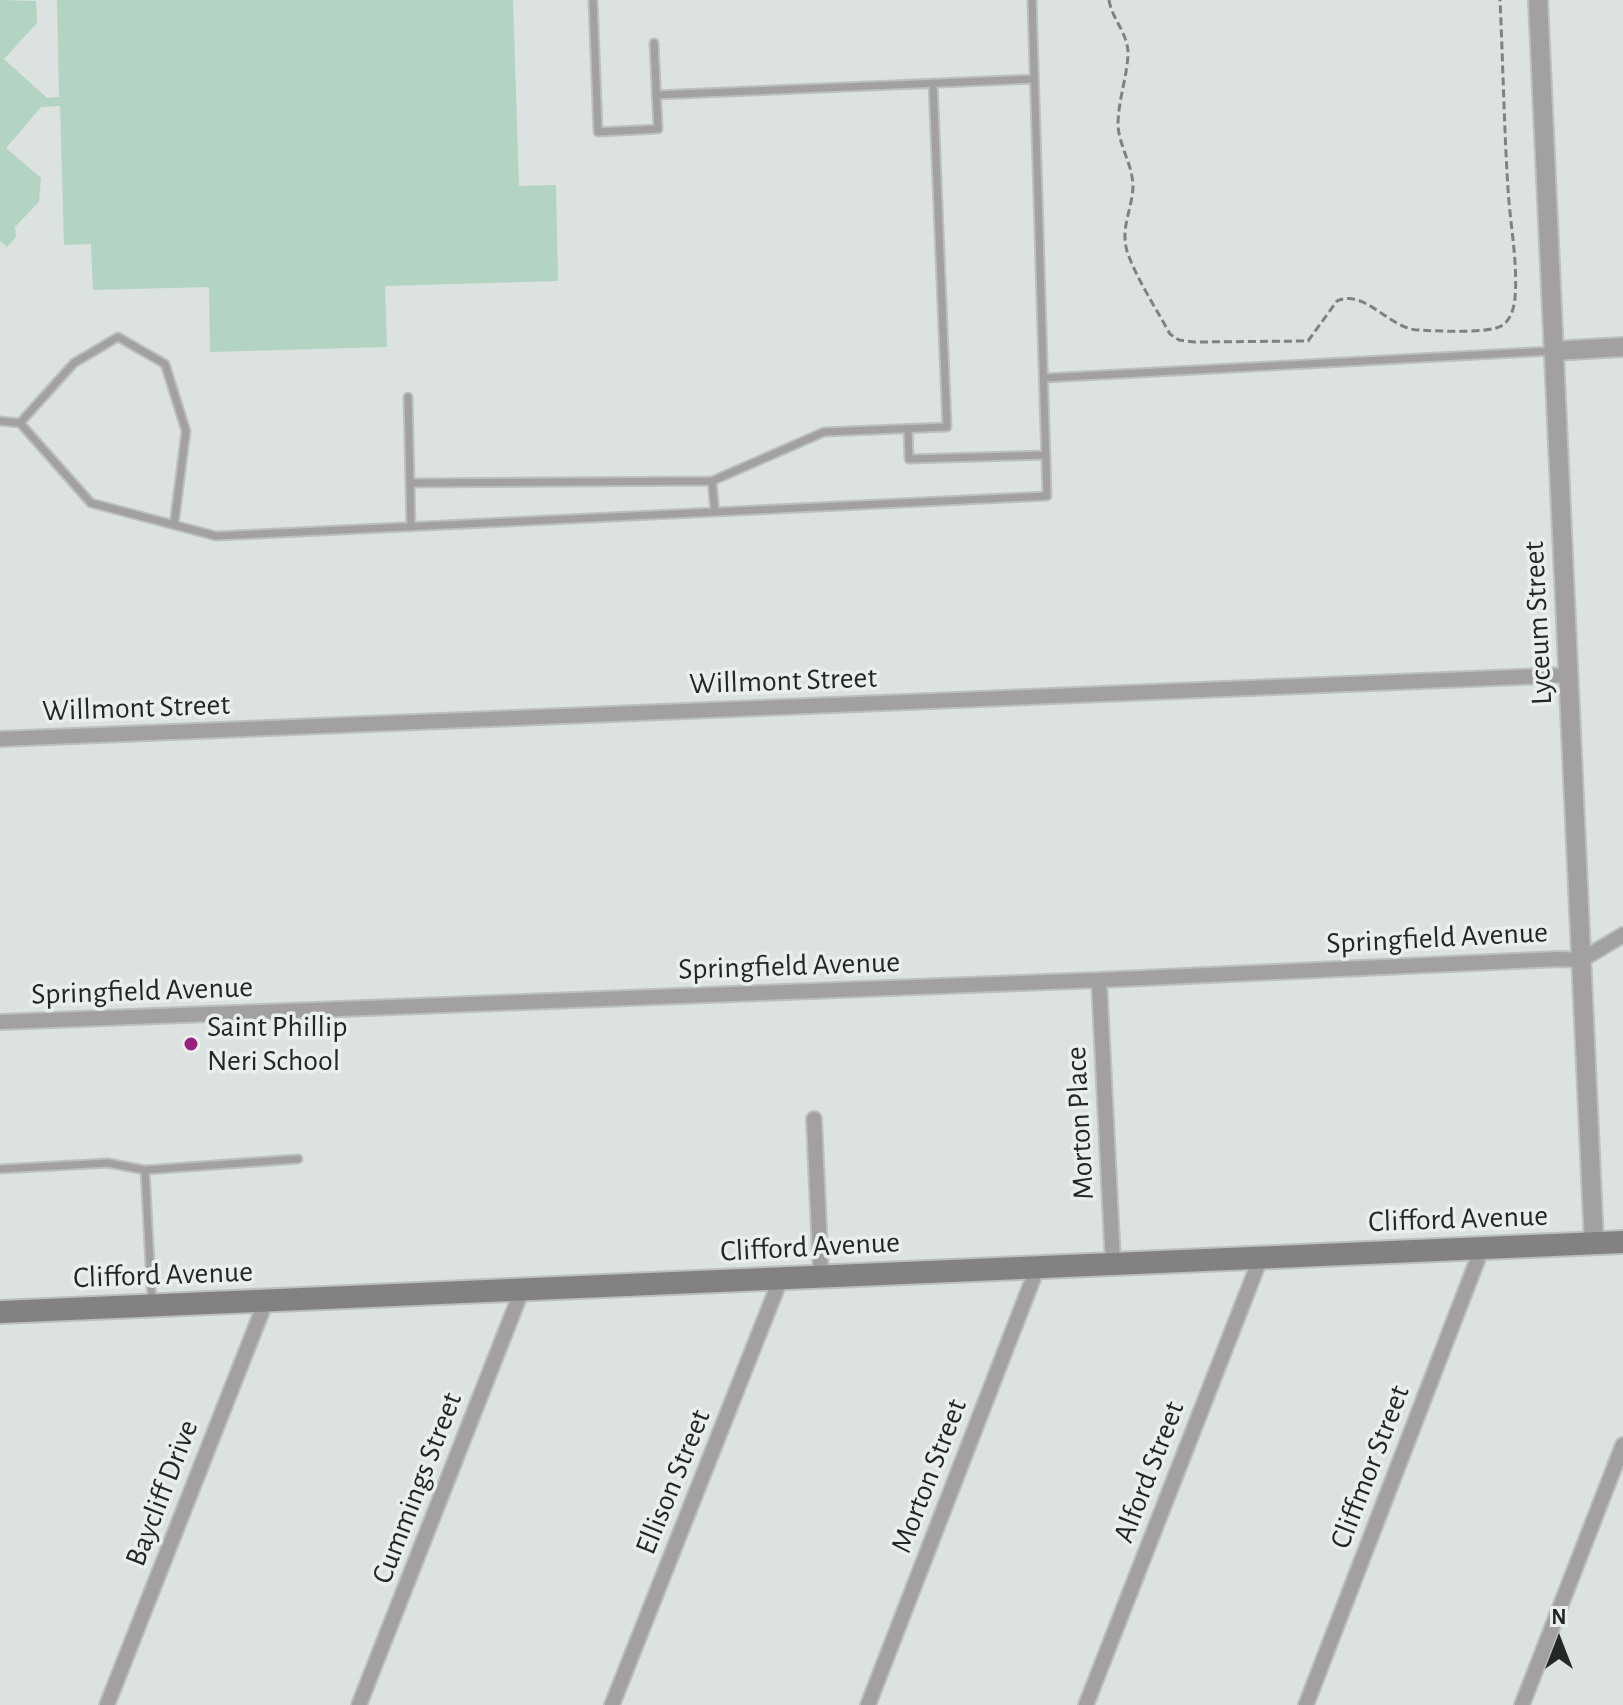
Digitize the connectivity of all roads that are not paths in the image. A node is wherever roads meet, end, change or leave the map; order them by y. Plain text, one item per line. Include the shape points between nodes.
1 (593, 0) edge
2 (1032, 0) edge
3 (1538, 0) edge
4 (654, 43) dead end
5 (1034, 79) junction
6 (933, 83) junction
7 (656, 95) junction
8 (1623, 347) edge
9 (1553, 351) junction
10 (1044, 378) junction
11 (408, 397) dead end
12 (0, 421) edge
13 (20, 423) junction
14 (908, 429) junction
15 (1046, 455) junction
16 (712, 481) junction
17 (410, 483) junction
18 (715, 512) junction
19 (174, 525) junction
20 (411, 527) junction
21 (1568, 675) junction
22 (0, 739) edge
23 (1623, 935) edge
24 (1581, 960) junction
25 (1099, 980) junction
26 (0, 1022) edge
27 (814, 1119) dead end
28 (298, 1159) dead end
29 (0, 1169) edge
30 (145, 1170) junction
31 (1623, 1242) edge
32 (1594, 1243) junction
33 (1482, 1248) junction
34 (1261, 1257) junction
35 (1113, 1263) junction
36 (1038, 1266) junction
37 (821, 1276) junction
38 (781, 1278) junction
39 (522, 1290) junction
40 (266, 1301) junction
41 (152, 1306) junction
42 (2, 1316) edge
43 (1623, 1445) edge
44 (107, 1705) edge
45 (359, 1705) edge
46 (612, 1705) edge
47 (868, 1705) edge
48 (1086, 1705) edge
49 (1306, 1705) edge
50 (1522, 1705) edge

1 - 7 lane via 598,132 658,129
2 - 5 lane
3 - 9 street, Lyceum Street
4 - 7 lane
5 - 6 lane
5 - 10 lane
6 - 7 lane
6 - 14 lane via 947,427
8 - 9 street
9 - 10 lane
9 - 21 street, Lyceum Street
10 - 15 lane
11 - 17 lane
12 - 13 lane
13 - 19 lane via 91,503
13 - 19 lane via 74,363 118,337 165,364 186,431
14 - 15 lane via 909,459
14 - 16 lane via 824,432
15 - 18 lane via 1047,496
16 - 17 lane
16 - 18 lane
17 - 20 lane
18 - 20 lane
19 - 20 lane via 216,536
21 - 22 street, Willmont Street
21 - 24 street, Lyceum Street
23 - 24 street
24 - 25 street, Springfield Avenue
24 - 32 street, Lyceum Street
25 - 26 street, Springfield Avenue
25 - 35 street, Morton Place
27 - 37 street
28 - 30 lane
29 - 30 lane via 108,1163
30 - 41 lane
31 - 32 main road, Clifford Avenue
32 - 33 main road, Clifford Avenue
33 - 34 main road, Clifford Avenue
33 - 49 street, Cliffmor Street
34 - 35 main road, Clifford Avenue
34 - 48 street, Alford Street
35 - 36 main road, Clifford Avenue
36 - 37 main road, Clifford Avenue
36 - 47 street, Morton Street
37 - 38 main road, Clifford Avenue
38 - 39 main road, Clifford Avenue
38 - 46 street, Ellison Street
39 - 40 main road, Clifford Avenue
39 - 45 street, Cummings Street
40 - 41 main road, Clifford Avenue
40 - 44 street, Baycliff Drive
41 - 42 main road, Clifford Avenue
43 - 50 street

